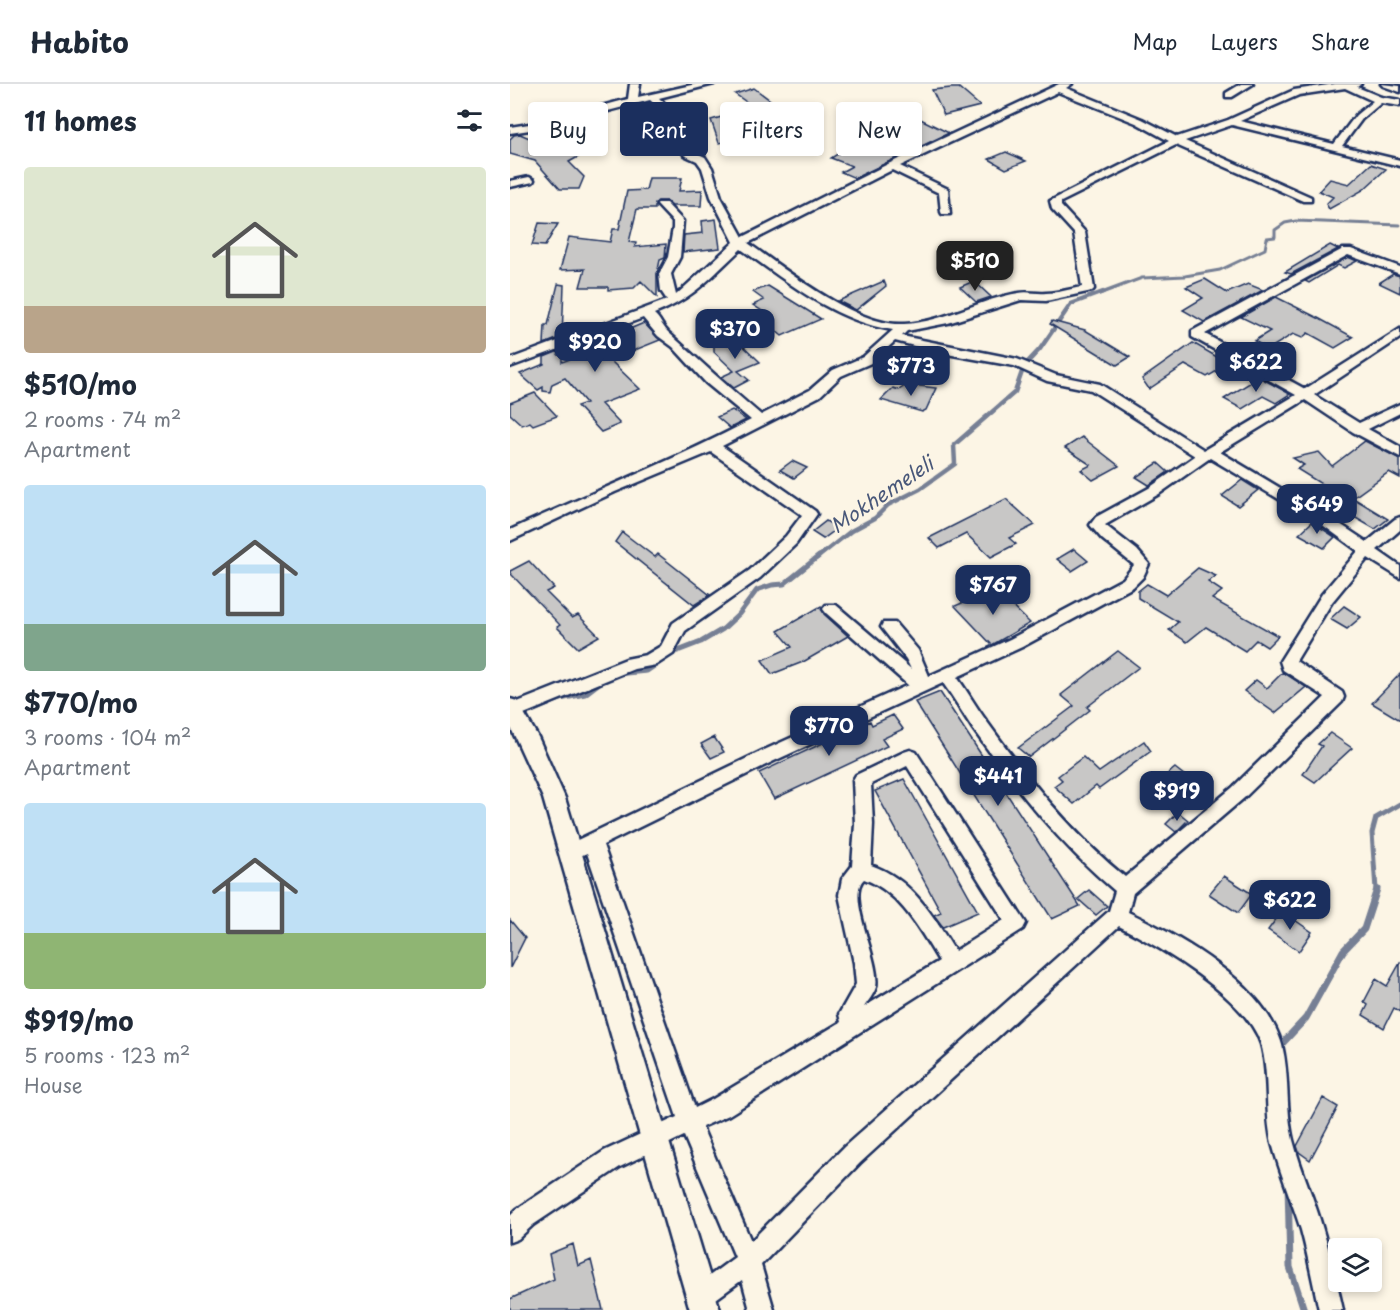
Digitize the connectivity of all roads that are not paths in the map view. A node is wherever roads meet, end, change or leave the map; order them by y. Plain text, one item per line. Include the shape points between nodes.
1 (635, 84) edge
2 (709, 84) edge
3 (1248, 84) edge
4 (1386, 84) edge
5 (1063, 85) edge
6 (1352, 85) edge
7 (1288, 86) dead end
8 (1331, 86) edge
9 (1400, 89) edge
10 (1309, 91) junction
11 (1229, 95) dead end
12 (652, 97) junction
13 (633, 100) junction
14 (1379, 100) junction
15 (1400, 103) edge
16 (1231, 122) junction
17 (510, 130) edge
18 (1178, 140) junction
19 (1336, 148) junction
20 (1400, 163) edge
21 (892, 166) junction
22 (529, 180) dead end
23 (510, 184) edge
24 (1307, 199) dead end
25 (662, 205) dead end
26 (946, 212) dead end
27 (740, 243) junction
28 (1400, 272) edge
29 (674, 302) junction
30 (645, 313) junction
31 (898, 333) junction
32 (1400, 333) edge
33 (510, 363) edge
34 (1305, 395) junction
35 (1400, 408) edge
36 (759, 420) junction
37 (1358, 429) junction
38 (712, 446) junction
39 (1400, 453) edge
40 (1207, 454) junction
41 (1400, 522) edge
42 (510, 536) edge
43 (1366, 551) junction
44 (1400, 573) edge
45 (831, 609) dead end
46 (890, 627) dead end
47 (946, 675) junction
48 (921, 687) junction
49 (511, 708) edge
50 (581, 846) junction
51 (861, 870) junction
52 (1125, 888) junction
53 (1117, 916) junction
54 (952, 964) junction
55 (852, 1026) junction
56 (690, 1124) junction
57 (654, 1140) junction
58 (510, 1231) edge
59 (748, 1261) junction
60 (703, 1303) edge
61 (762, 1310) edge
62 (1331, 1310) edge

1 - 13 street
2 - 12 street
3 - 11 street
4 - 9 street
5 - 18 street
5 - 21 street
6 - 8 street
6 - 14 street
7 - 10 street
8 - 10 street
10 - 16 street via 1297,92
12 - 13 street
12 - 27 street via 672,115 688,153 701,159 707,168 716,196
13 - 17 street
14 - 15 street
14 - 19 street via 1359,117
16 - 18 street
16 - 19 street
18 - 24 street
18 - 31 street via 1055,201 1079,232 1088,289 1046,297 1020,296
19 - 20 street
21 - 26 street via 944,191
21 - 27 street
22 - 23 street
25 - 29 street via 678,220 679,228 674,257 665,274 667,291
27 - 29 street
27 - 31 street via 820,299
28 - 34 street via 1347,251 1196,334
29 - 30 street
30 - 33 street
30 - 36 street via 711,380
31 - 36 street via 867,360 837,373 814,393
31 - 40 street via 940,349 1017,363 1052,378 1095,387
32 - 34 street
34 - 37 street
34 - 40 street
35 - 37 street
36 - 38 street
37 - 39 street
38 - 42 street
38 - 49 street via 810,514 803,525 755,574 679,627 667,650 650,661 632,663
40 - 43 street via 1329,523
40 - 47 street via 1154,491 1101,520 1098,525 1102,531 1142,564 1128,583 1016,643
41 - 43 street
43 - 44 street
43 - 52 street via 1327,598 1288,661 1289,666 1336,697 1238,792
45 - 48 street
46 - 48 street via 923,675
47 - 48 street
47 - 52 street via 1062,831
48 - 50 street
49 - 50 main road
50 - 56 street
50 - 57 main road
51 - 54 street via 888,882 917,908
51 - 54 street via 861,780 910,757 1016,923
51 - 55 street via 852,879 848,895 866,986 849,1014
52 - 53 street
53 - 59 street via 852,1155
53 - 62 street via 1232,989 1255,1010 1264,1025 1271,1043 1280,1130 1312,1230
54 - 55 street
55 - 56 street
56 - 57 street
56 - 59 street
57 - 58 street via 612,1159
57 - 60 main road
59 - 60 street
59 - 61 street

